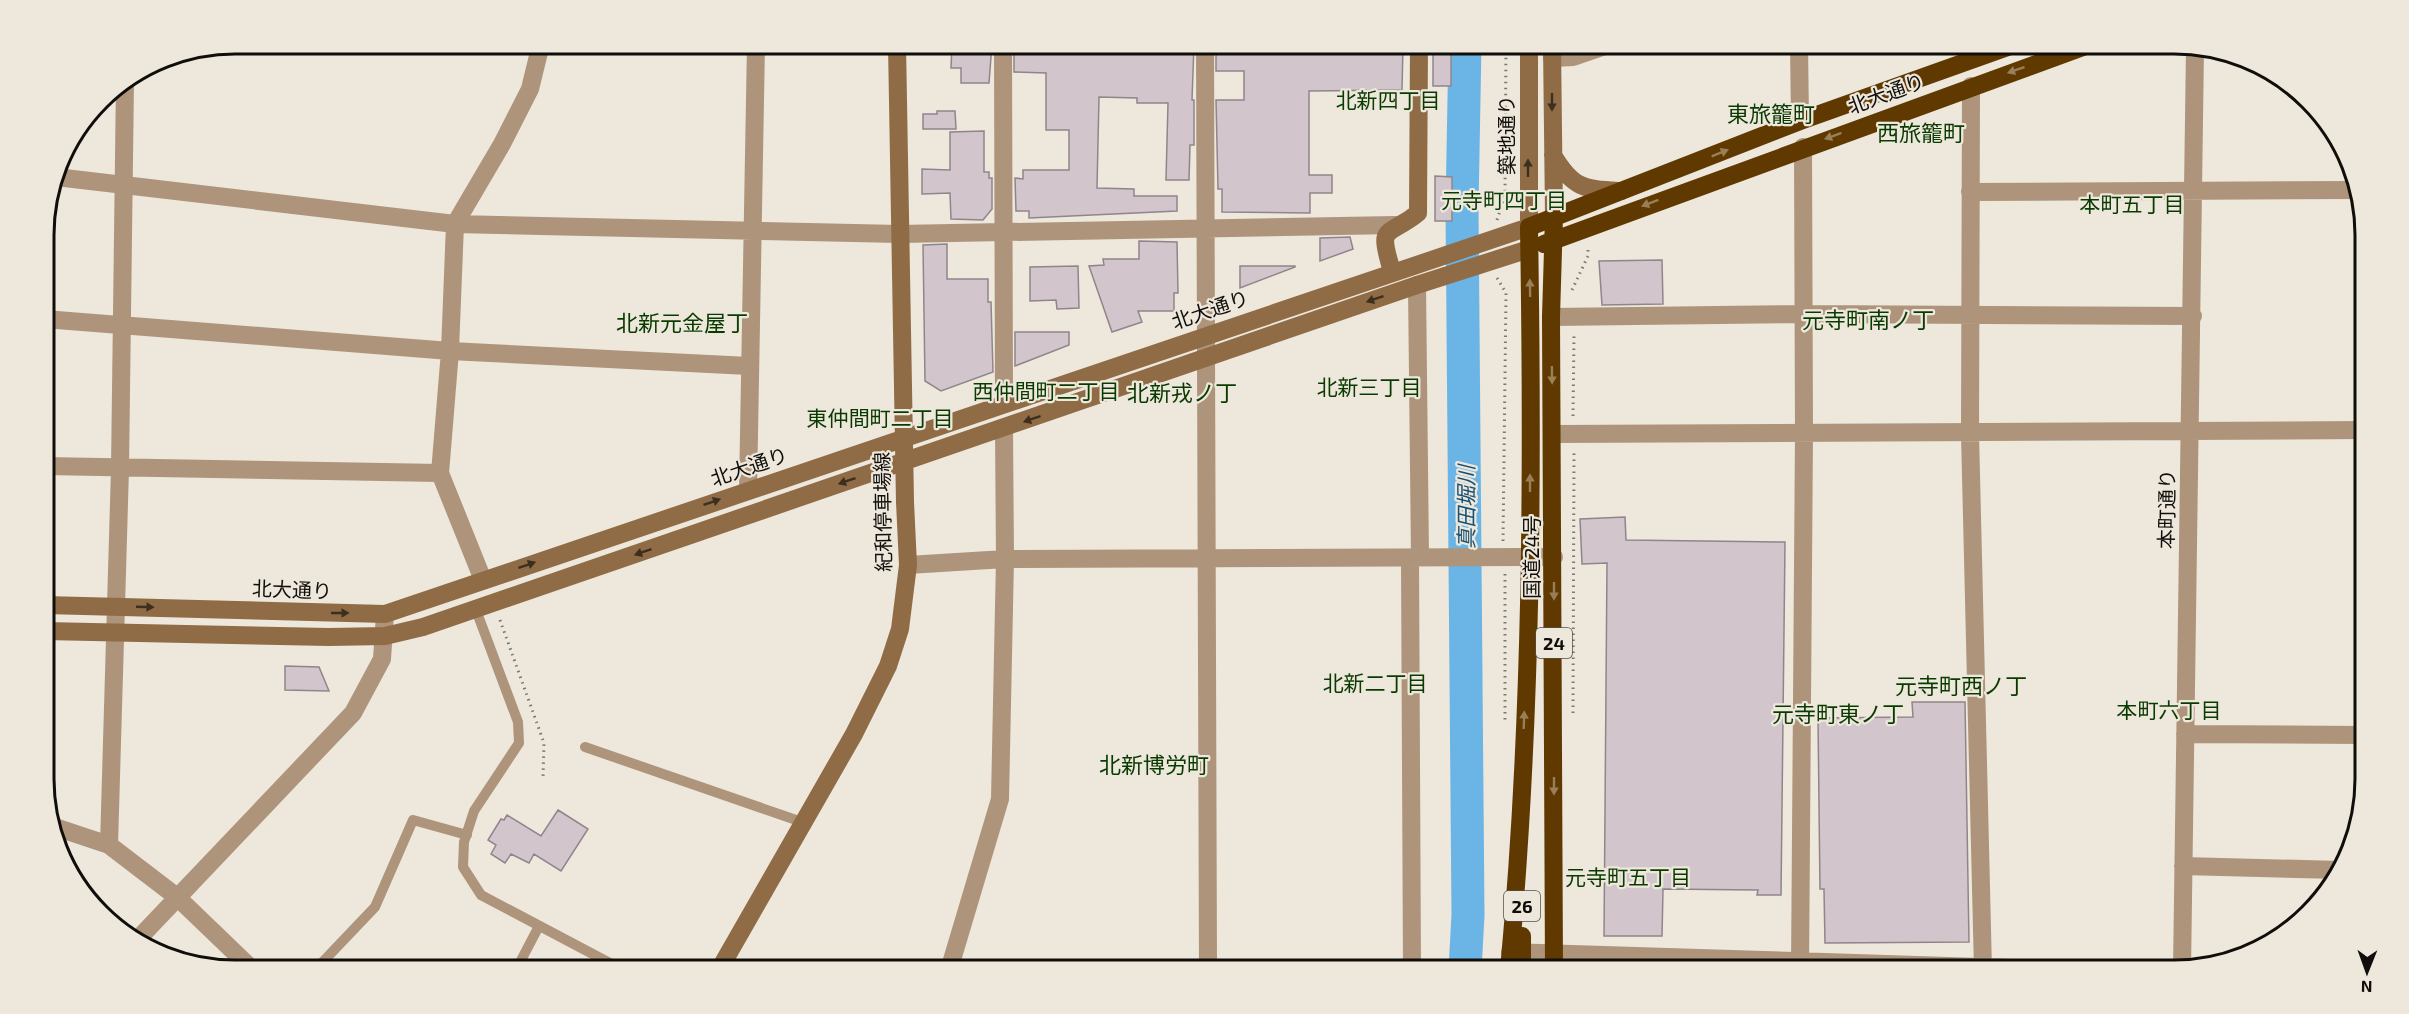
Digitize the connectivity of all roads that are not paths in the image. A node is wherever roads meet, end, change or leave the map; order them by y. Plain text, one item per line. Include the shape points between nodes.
1 (539, 54) edge
2 (756, 54) edge
3 (897, 54) edge
4 (1002, 54) edge
5 (1205, 54) edge
6 (1419, 54) edge
7 (1529, 54) edge
8 (1552, 54) edge
9 (1562, 54) edge
10 (1582, 54) edge
11 (1799, 54) edge
12 (1988, 54) edge
13 (2062, 54) edge
14 (2195, 56) edge
15 (1971, 86) junction
16 (125, 92) edge
17 (1800, 121) junction
18 (1803, 147) junction
19 (1552, 154) junction
20 (64, 178) edge
21 (124, 183) junction
22 (2194, 190) junction
23 (2349, 190) edge
24 (1624, 191) junction
25 (1970, 192) junction
26 (1554, 216) junction
27 (455, 224) junction
28 (1396, 225) junction
29 (1205, 226) junction
30 (1529, 227) junction
31 (752, 232) junction
32 (1005, 233) junction
33 (899, 234) junction
34 (1554, 240) junction
35 (1529, 249) junction
36 (1392, 271) junction
37 (1418, 285) junction
38 (1804, 314) junction
39 (1970, 314) junction
40 (2193, 316) junction
41 (1551, 317) junction
42 (54, 320) edge
43 (122, 324) junction
44 (1206, 334) junction
45 (450, 351) junction
46 (1206, 358) junction
47 (748, 366) junction
48 (1004, 404) junction
49 (1004, 428) junction
50 (2355, 430) edge
51 (2190, 431) junction
52 (1552, 434) junction
53 (1804, 434) junction
54 (1970, 434) junction
55 (904, 437) junction
56 (904, 462) junction
57 (54, 466) edge
58 (120, 468) junction
59 (440, 473) junction
60 (748, 490) junction
61 (1207, 557) junction
62 (1415, 557) junction
63 (1529, 557) junction
64 (1554, 557) junction
65 (1005, 559) junction
66 (908, 565) junction
67 (483, 580) junction
68 (54, 605) edge
69 (115, 606) junction
70 (476, 610) junction
71 (385, 614) junction
72 (54, 631) edge
73 (115, 632) junction
74 (386, 636) junction
75 (2186, 734) junction
76 (2355, 735) edge
77 (585, 747) dead end
78 (802, 822) junction
79 (62, 829) edge
80 (467, 835) junction
81 (109, 845) junction
82 (2183, 866) junction
83 (2330, 870) edge
84 (177, 897) junction
85 (539, 926) junction
86 (143, 934) edge
87 (243, 960) edge
88 (325, 960) edge
89 (521, 960) edge
90 (604, 960) edge
91 (725, 960) edge
92 (952, 960) edge
93 (1208, 960) edge
94 (1412, 960) edge
95 (1516, 960) edge
96 (1554, 960) edge
97 (1800, 960) edge
98 (1983, 960) edge
99 (2182, 960) edge

1 - 27 street via 530,89
2 - 31 street
3 - 33 street, 紀和停車場線
4 - 32 street
5 - 29 street
6 - 28 street via 1418,213
30 -> 7 street, 築地通り
8 -> 19 street
9 - 10 street
11 - 17 street
12 - 17 highway, 北大通り
13 -> 15 highway, 北大通り
14 - 22 street, 本町通り
15 -> 18 highway, 北大通り
15 - 25 street
16 - 21 street
24 -> 17 highway, 北大通り
18 -> 34 highway, 北大通り
18 - 38 street
19 - 24 street via 1566,177 1589,189
19 - 26 street
20 - 21 street
21 - 27 street
21 - 43 street
22 - 23 street
22 - 25 street
22 - 40 street, 本町通り
24 - 26 highway, 北大通り
25 - 39 street
26 - 30 highway, 北大通り
26 - 34 highway, 国道24号 / 24
27 - 31 street
27 - 45 street
28 - 29 street
28 - 36 street via 1383,244
29 - 32 street
29 - 44 street
30 - 35 highway, 国道24号 / 24
30 - 36 street, 北大通り
31 - 33 street
31 - 47 street
32 - 33 street
32 - 48 street
33 - 55 street, 紀和停車場線
34 - 35 highway, 北大通り
34 - 41 highway, 国道24号 / 24
35 - 37 street
63 -> 35 highway, 国道24号 / 24
36 - 44 street, 北大通り
37 -> 46 street
37 - 62 street
38 - 39 street
38 - 41 street
38 - 53 street
39 - 40 street
39 - 54 street
40 - 51 street, 本町通り
41 -> 52 highway, 国道24号 / 24
42 - 43 street
43 - 45 street
43 - 58 street
44 - 46 street
44 - 48 street, 北大通り
45 - 47 street
45 - 59 street
46 -> 49 street
46 - 61 street
47 - 60 street
48 - 55 street, 北大通り
49 - 56 street
49 - 65 street
50 - 51 street
51 - 54 street
51 - 75 street, 本町通り
52 - 53 street
52 - 64 highway, 国道24号 / 24
53 - 54 street
53 - 97 street
54 - 98 street
55 - 56 street, 紀和停車場線
55 - 60 street, 北大通り
56 - 66 street, 紀和停車場線
56 -> 70 street
57 - 58 street
58 - 59 street
58 - 69 street
59 - 67 street
67 -> 60 street, 北大通り
61 - 62 street
61 - 65 street
61 - 93 street
62 - 63 street
62 - 94 street
63 - 64 street
95 -> 63 highway, 国道24号 / 24
64 -> 96 highway, 国道24号 / 24
65 - 66 street
65 - 92 street via 999,799
66 - 78 street, 紀和停車場線 via 900,629 888,666 854,734
67 - 71 street, 北大通り
68 - 69 street, 北大通り
69 -> 71 street, 北大通り
69 - 73 street
70 - 74 street
70 - 80 lane via 518,722 519,743 474,811
71 - 74 street
72 - 73 street
73 - 74 street
73 - 81 street
74 - 84 street via 382,660 353,713
75 - 76 street
75 - 82 street, 本町通り
77 - 78 lane
78 - 91 street, 紀和停車場線
79 - 81 street
80 - 85 lane via 463,867 481,895
80 - 88 lane via 413,820 375,907
81 - 84 street
82 - 83 street
82 - 99 street, 本町通り
84 - 86 street
84 - 87 street
85 - 89 lane
85 - 90 lane

